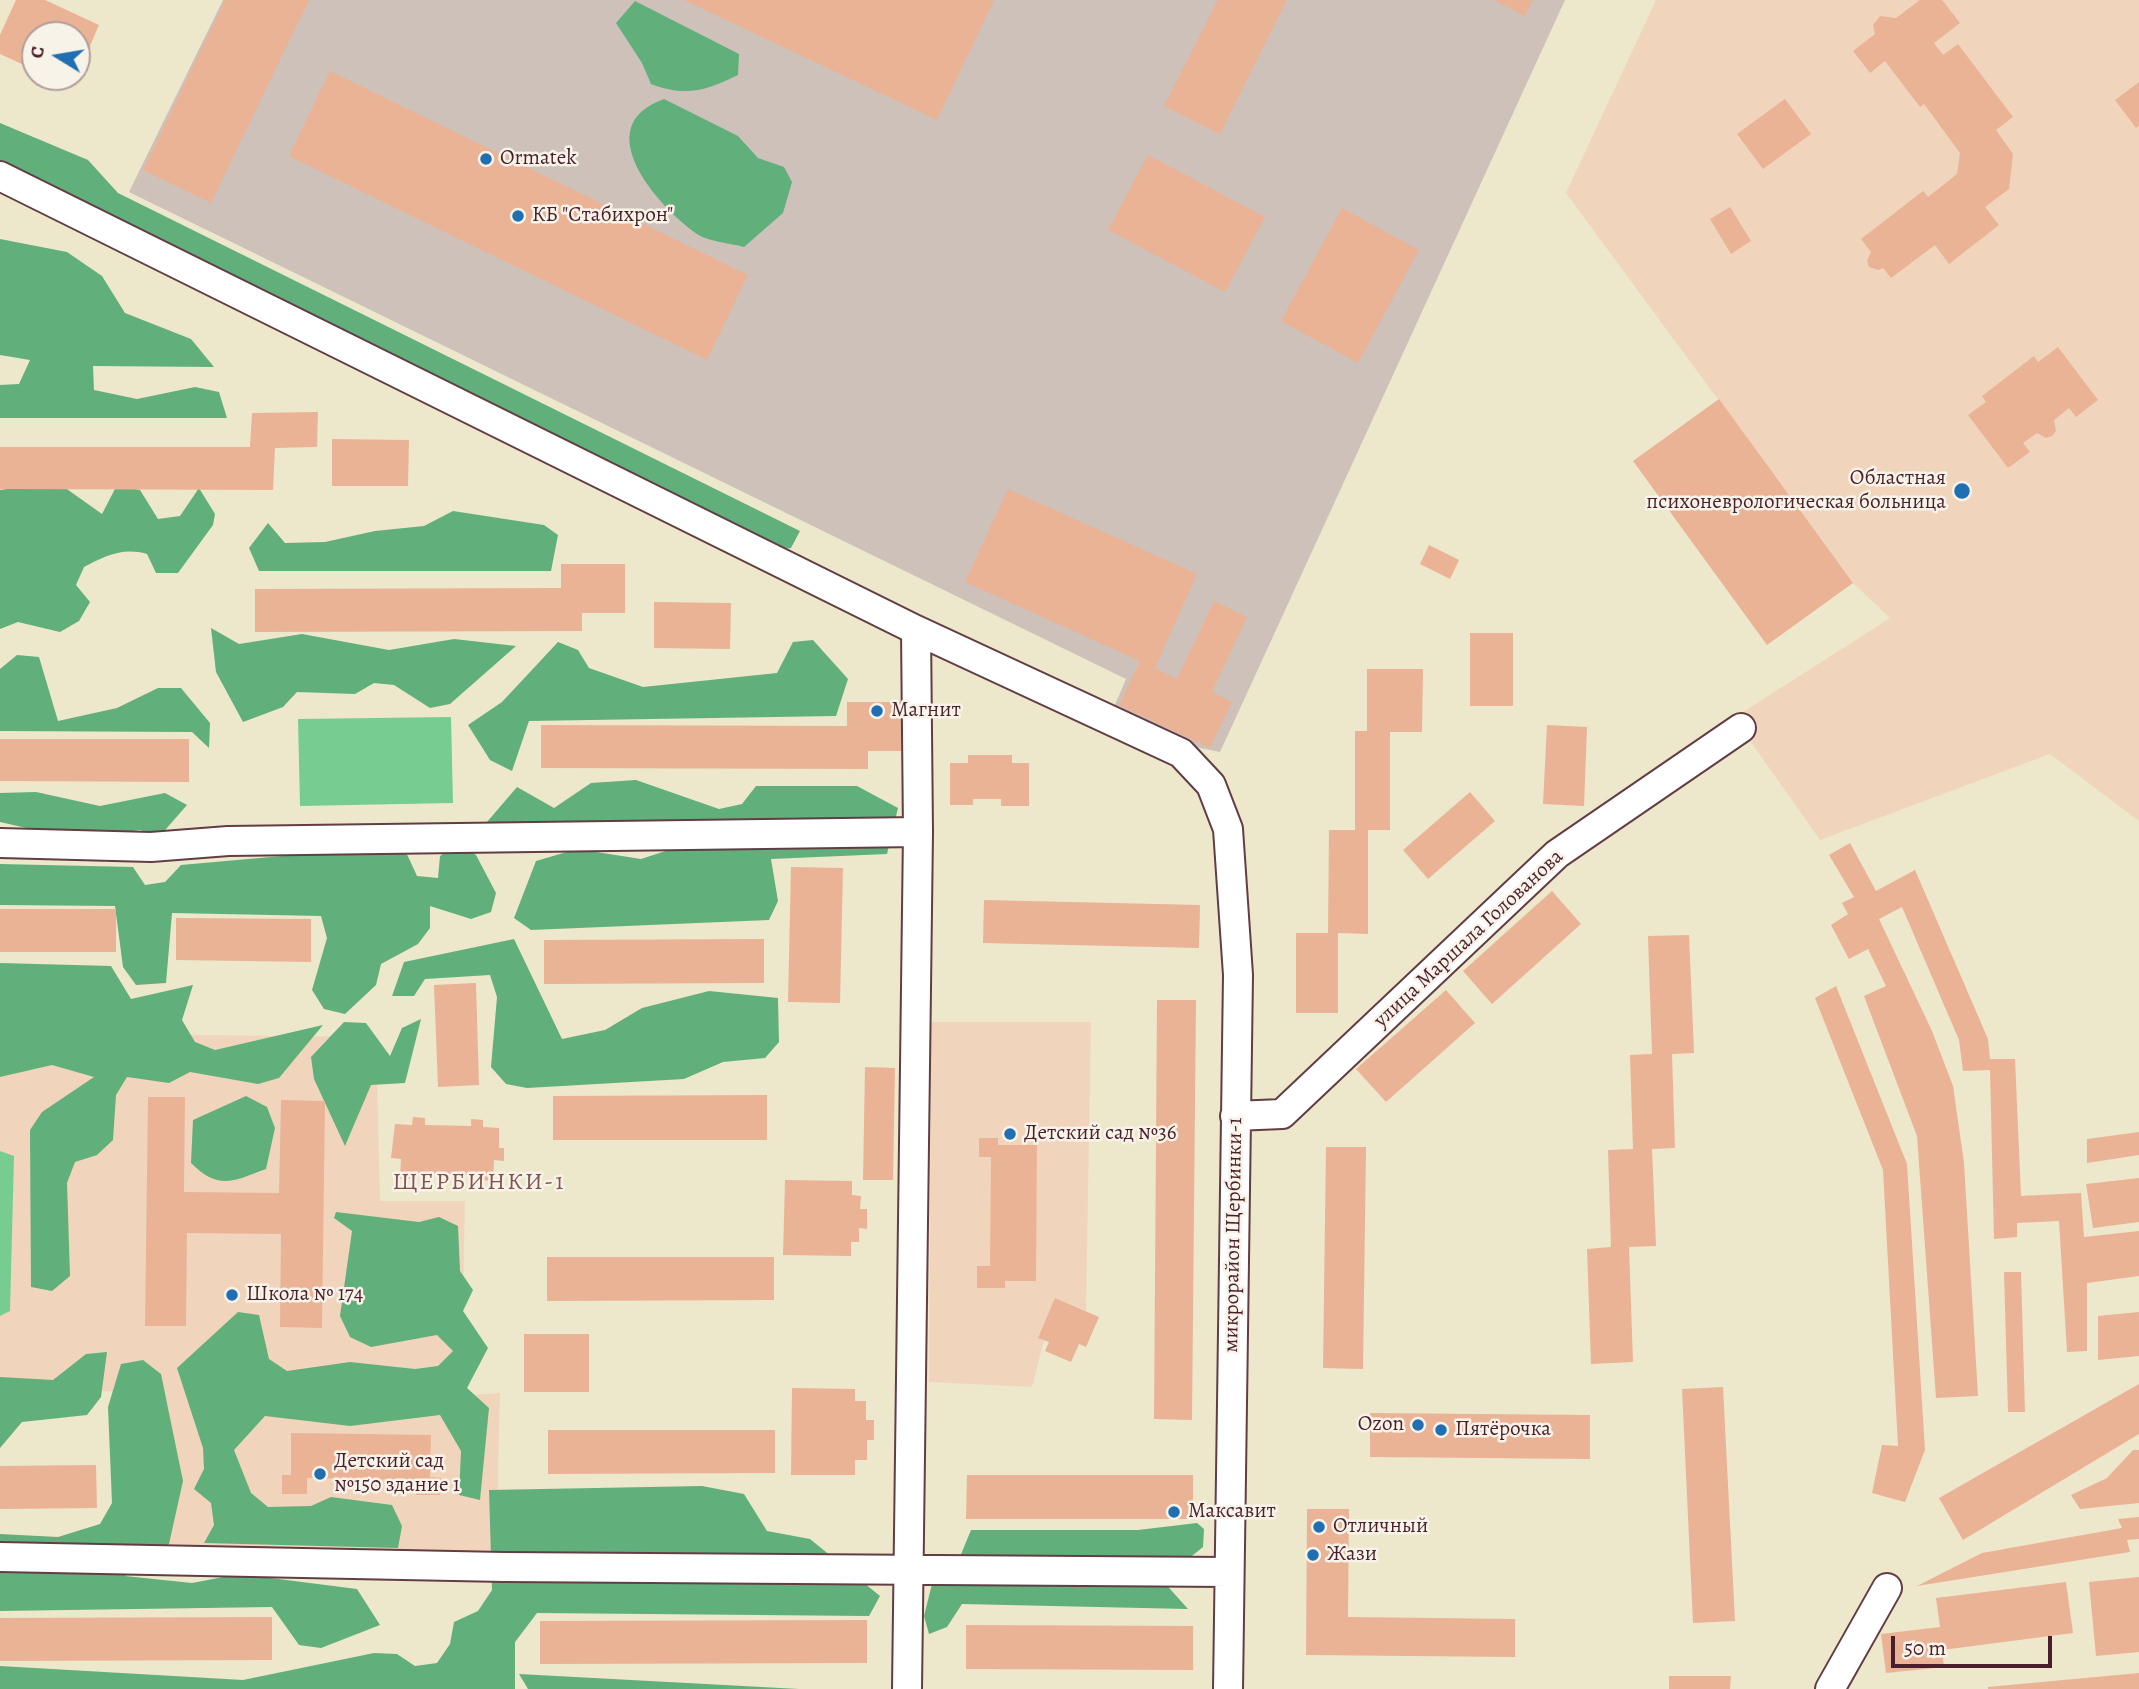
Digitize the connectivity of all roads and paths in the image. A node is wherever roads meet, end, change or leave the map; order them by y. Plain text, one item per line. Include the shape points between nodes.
1 (0, 176) edge
2 (916, 630) junction
3 (1741, 728) dead end
4 (918, 832) junction
5 (0, 843) edge
6 (1235, 1116) junction
7 (0, 1557) edge
8 (909, 1568) junction
9 (1228, 1572) junction
10 (1887, 1588) dead end
11 (907, 1689) edge
12 (1228, 1689) edge
13 (1830, 1689) edge

1 - 2 street
2 - 4 street
2 - 6 street, микрорайон Щербинки-1 via 1181,753 1211,785 1228,829 1238,975
3 - 6 street, улица Маршала Голованова via 1557,854 1282,1114
4 - 5 street via 228,841 151,846
4 - 8 street
6 - 9 street, микрорайон Щербинки-1
7 - 8 street via 504,1567
8 - 9 street
8 - 11 street
9 - 12 street, микрорайон Щербинки-1
10 - 13 street

